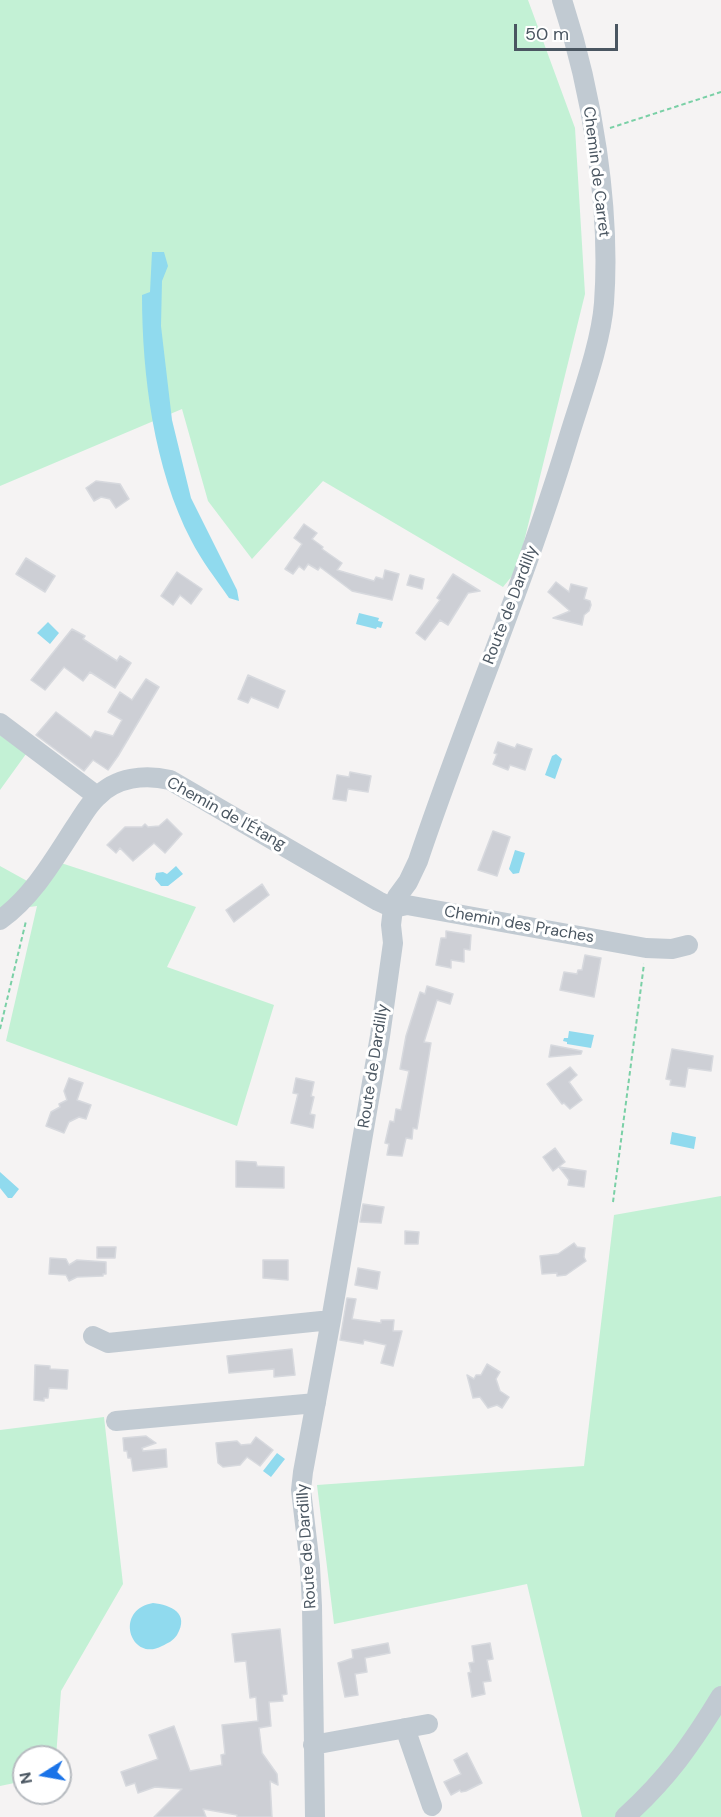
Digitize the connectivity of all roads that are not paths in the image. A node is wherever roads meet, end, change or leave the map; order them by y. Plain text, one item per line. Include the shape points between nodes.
1 (562, 0) edge
2 (595, 346) joint
3 (0, 723) edge
4 (97, 796) junction
5 (393, 908) junction
6 (0, 920) edge
7 (688, 945) dead end
8 (331, 1320) junction
9 (93, 1336) dead end
10 (316, 1403) junction
11 (116, 1421) dead end
12 (721, 1696) edge
13 (428, 1724) dead end
14 (405, 1728) junction
15 (313, 1745) junction
16 (432, 1806) dead end
17 (315, 1817) edge
18 (625, 1817) edge

1 - 2 street, Chemin de Carret via 594,133 605,250 604,305
2 - 5 street, Route de Dardilly via 535,542 418,861
3 - 4 street
4 - 5 street, Chemin de l'Étang via 121,781 137,777 170,780
4 - 6 street via 30,893
5 - 7 street, Chemin des Praches via 407,905 646,948
5 - 8 street, Route de Dardilly via 393,943 381,1025
8 - 9 street via 108,1343
8 - 10 street, Route de Dardilly
10 - 11 street
10 - 15 street, Route de Dardilly via 301,1490 310,1566
12 - 18 street via 688,1748
13 - 14 street
14 - 15 street
14 - 16 street
15 - 17 street, Route de Dardilly

